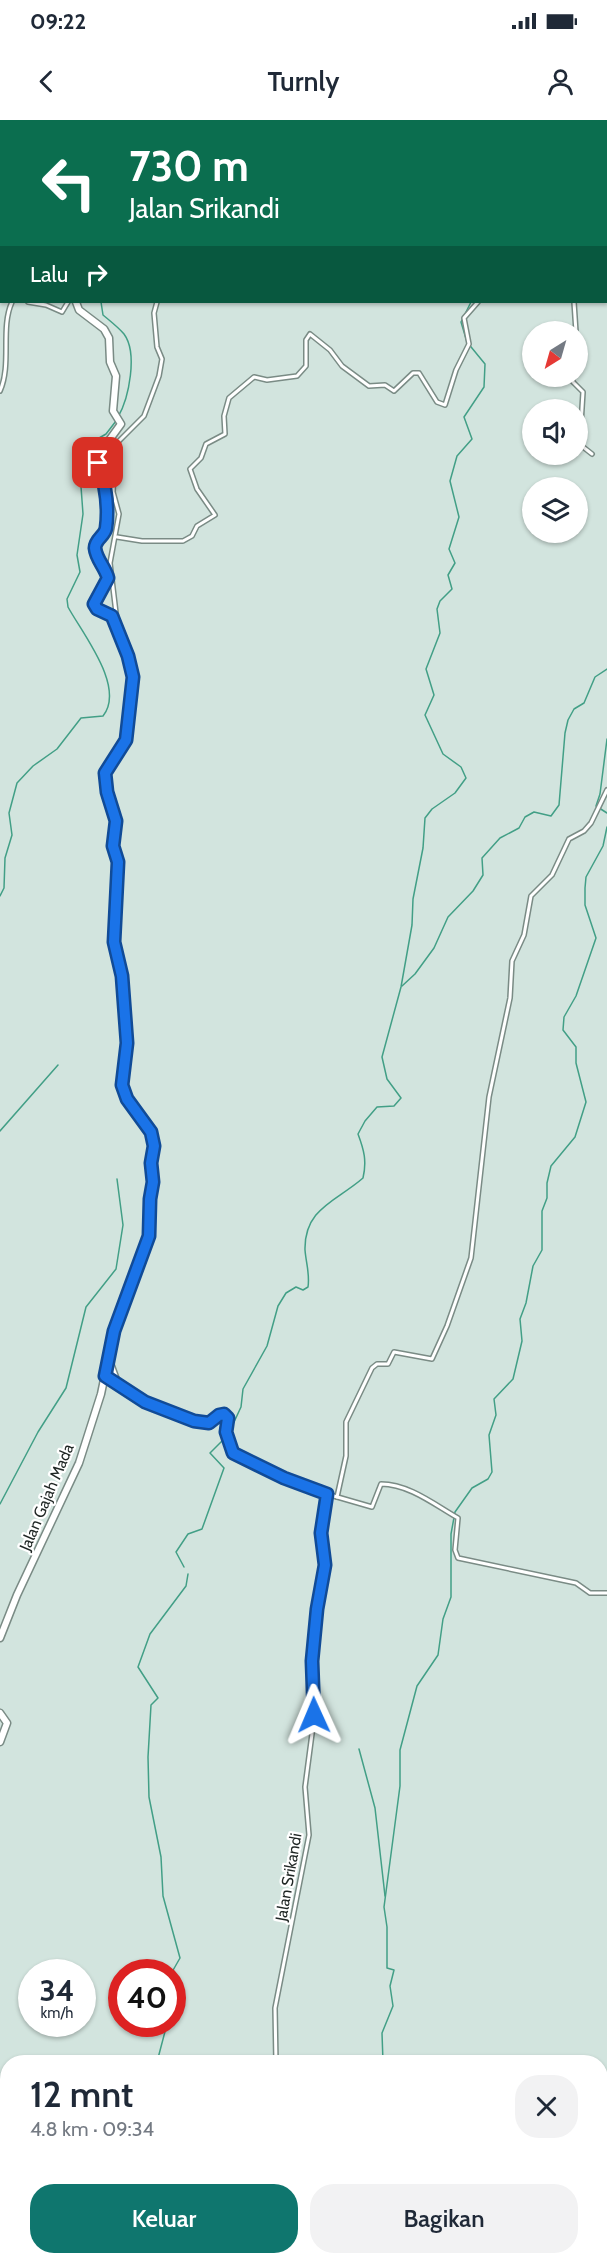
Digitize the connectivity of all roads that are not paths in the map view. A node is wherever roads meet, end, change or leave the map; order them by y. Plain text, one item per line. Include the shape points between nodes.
1 (12, 303) edge
2 (34, 303) edge
3 (67, 303) edge
4 (76, 303) edge
5 (157, 303) edge
6 (477, 303) edge
7 (574, 303) edge
8 (575, 321) edge
9 (0, 391) edge
10 (588, 451) edge
11 (592, 454) dead end
12 (117, 537) junction
13 (123, 643) junction
14 (607, 790) edge
15 (110, 1366) junction
16 (105, 1376) junction
17 (119, 1383) junction
18 (327, 1494) junction
19 (338, 1497) junction
20 (607, 1593) edge
21 (0, 1638) edge
22 (0, 1713) edge
23 (0, 1742) edge
24 (276, 2055) edge

1 - 9 street
2 - 3 street via 62,312
4 - 13 highway, Jalan Gajah Mada via 109,338 110,363 116,375 113,408 120,428 97,457 106,492 106,526 96,550 108,578 94,604 112,616
5 - 12 street via 157,347 162,359 159,376 144,416 111,452 112,490 119,514
6 - 12 street via 464,320 468,346 442,405 426,387 421,373 413,373 394,391 385,385 371,386 342,366 310,334 306,340 306,366 297,376 267,380 254,377 233,392 225,410 224,435 206,444 201,458 190,470 215,516 197,526 192,536 183,541
7 - 8 street
10 - 11 street
12 - 13 street via 110,571
13 - 15 highway, Jalan Gajah Mada via 133,677 127,732 124,746 105,773 116,821 114,942 121,968 127,1046 122,1087 151,1132 154,1146 149,1236 114,1331
14 - 19 street via 586,829 569,839 552,875 531,896 524,935 513,955 510,998 489,1097 471,1258 450,1319 432,1359 394,1352 388,1364 372,1368 346,1422 346,1456
15 - 16 highway, Jalan Gajah Mada
15 - 17 street
16 - 17 street
16 - 21 highway, Jalan Gajah Mada via 74,1474
17 - 18 street via 145,1402 194,1421 209,1423 224,1414 228,1419 229,1443 236,1455
18 - 19 street
18 - 24 street, Jalan Srikandi via 321,1533 325,1565 312,1661 315,1711 305,1787 309,1835 275,2008
19 - 20 street via 372,1507 379,1486 385,1484 431,1501 457,1517 458,1558 576,1583 590,1593
22 - 23 highway via 7,1723

